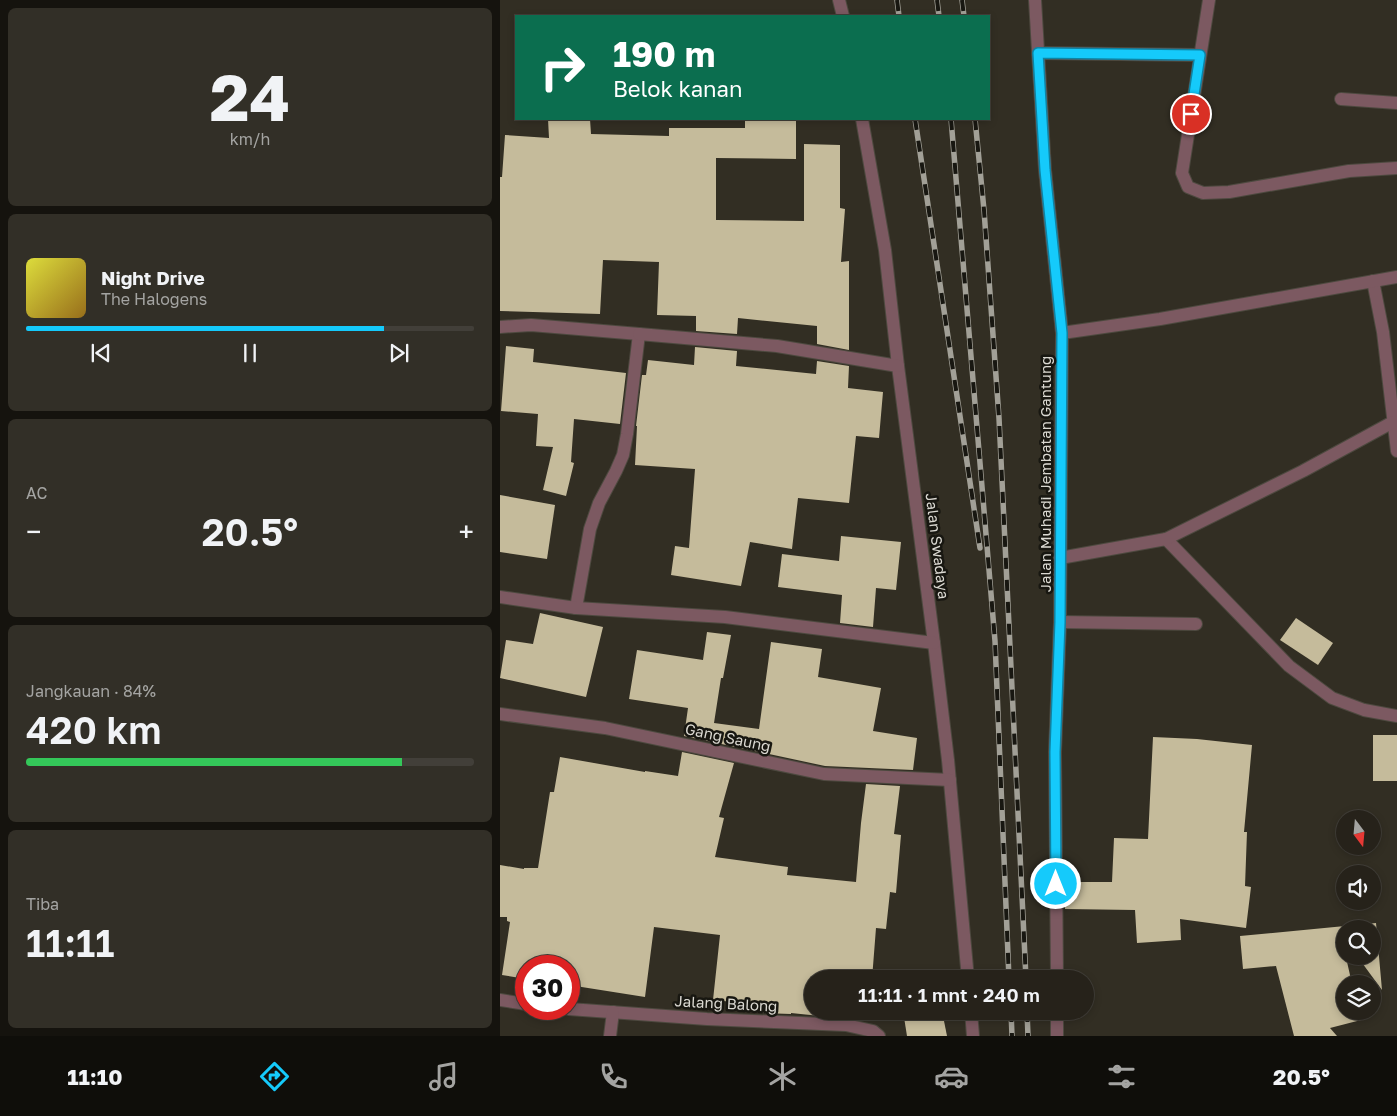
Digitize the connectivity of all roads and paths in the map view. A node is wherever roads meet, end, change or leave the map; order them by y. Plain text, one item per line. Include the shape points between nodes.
1 (839, 0) edge
2 (1035, 0) edge
3 (1209, 0) edge
4 (842, 15) edge
5 (1038, 53) junction
6 (1200, 55) junction
7 (1341, 99) dead end
8 (1397, 103) edge
9 (862, 120) edge
10 (1397, 168) edge
11 (1397, 277) edge
12 (1373, 281) junction
13 (500, 327) edge
14 (1062, 333) junction
15 (639, 334) junction
16 (898, 366) junction
17 (1395, 422) edge
18 (1397, 451) edge
19 (1166, 539) junction
20 (1060, 558) junction
21 (500, 597) edge
22 (576, 608) junction
23 (1060, 622) junction
24 (1196, 624) dead end
25 (934, 643) junction
26 (500, 714) edge
27 (1397, 716) edge
28 (950, 780) junction
29 (967, 970) edge
30 (1057, 970) edge
31 (500, 1000) edge
32 (515, 1002) edge
33 (580, 1010) edge
34 (613, 1012) junction
35 (972, 1020) edge
36 (1057, 1020) edge
37 (610, 1036) edge
38 (879, 1036) edge
39 (973, 1036) edge
40 (1057, 1036) edge

1 - 4 street
2 - 5 street, Jalan Muhadi Jembatan Gantung
3 - 6 street
5 - 6 street
5 - 14 street, Jalan Muhadi Jembatan Gantung via 1045,170
6 - 10 street via 1182,173 1188,187 1202,193 1229,192 1349,170
7 - 8 street
9 - 16 street, Jalan Swadaya via 885,250
11 - 12 street
12 - 14 street
12 - 17 street
13 - 15 street via 531,326
14 - 20 street, Jalan Muhadi Jembatan Gantung
15 - 16 street via 777,346
15 - 22 street via 626,441 590,529
16 - 25 street, Jalan Swadaya
17 - 18 street
17 - 19 street
19 - 20 street
19 - 27 street via 1289,666 1332,698 1364,710
20 - 23 street, Jalan Muhadi Jembatan Gantung
21 - 22 street
22 - 25 street via 725,617
23 - 24 street
23 - 30 street, Jalan Muhadi Jembatan Gantung via 1055,752
25 - 28 street, Jalan Swadaya
26 - 28 street, Gang Saung via 605,728 824,774
28 - 29 street, Jalan Swadaya
31 - 32 street
33 - 34 street, Jalang Balong
34 - 37 street
34 - 38 street, Jalang Balong via 846,1025 873,1030
35 - 39 street
36 - 40 street

